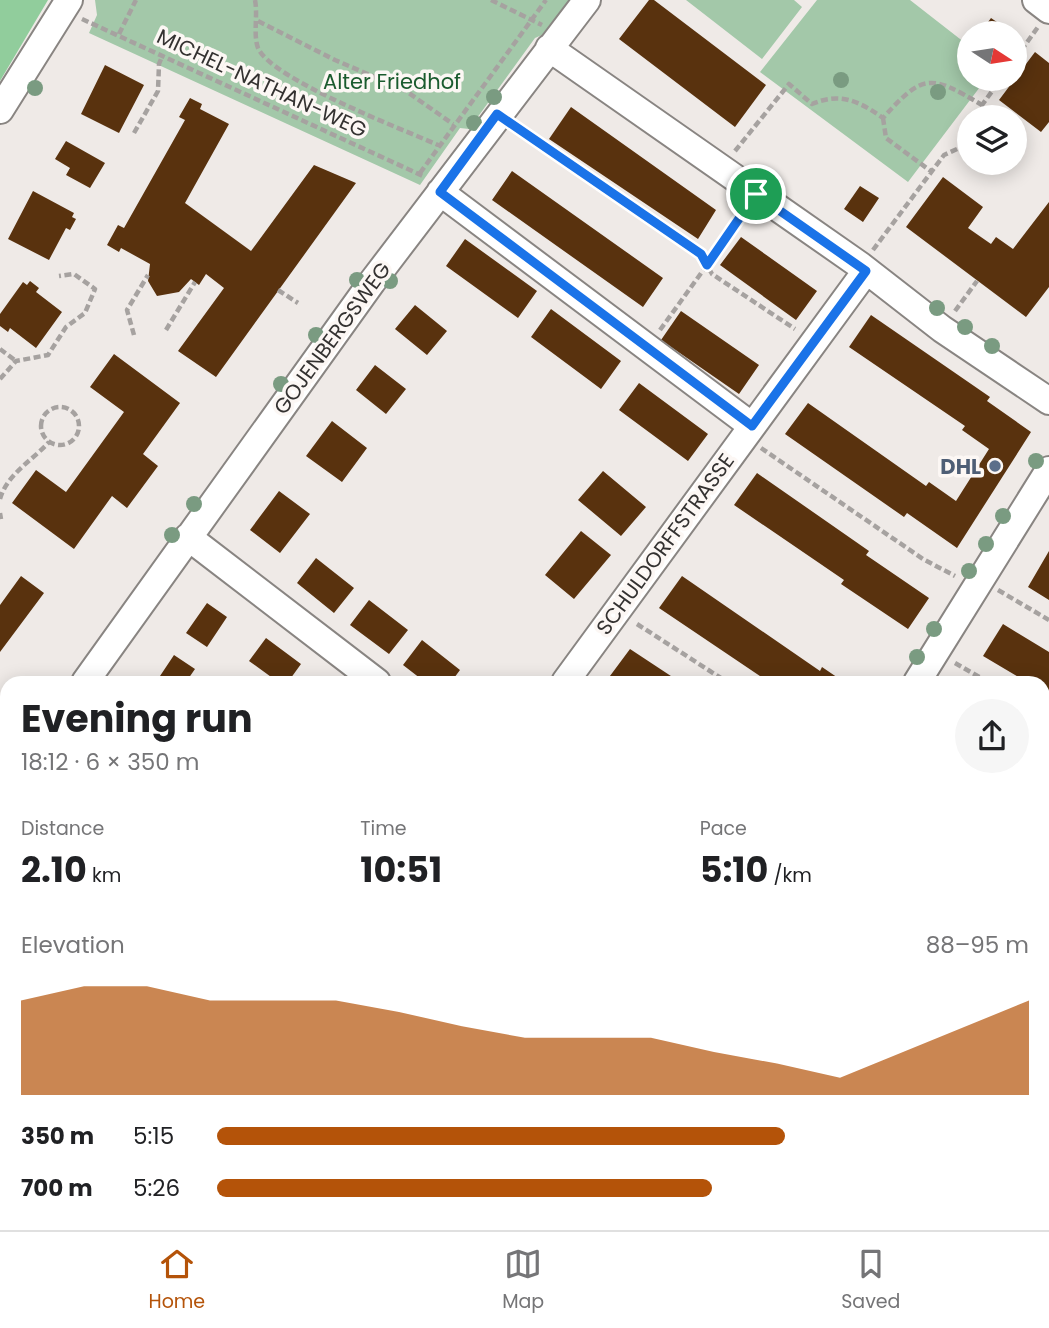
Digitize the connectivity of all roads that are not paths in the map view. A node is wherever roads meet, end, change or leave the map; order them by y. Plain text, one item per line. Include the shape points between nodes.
1 (69, 0) edge
2 (587, 0) edge
3 (549, 48) junction
4 (0, 110) edge
5 (440, 192) junction
6 (863, 269) junction
7 (1049, 401) edge
8 (748, 431) junction
9 (1049, 470) edge
10 (188, 537) junction
11 (89, 676) edge
12 (369, 676) edge
13 (569, 676) edge
14 (921, 676) edge

1 - 4 street
2 - 3 street, GOJENBERGSWEG
3 - 5 street, GOJENBERGSWEG
3 - 6 street
5 - 8 street via 625,328
5 - 10 street, GOJENBERGSWEG
6 - 7 street
6 - 8 street, SCHULDORFFSTRASSE
8 - 13 street, SCHULDORFFSTRASSE
9 - 14 street
10 - 11 street, GOJENBERGSWEG
10 - 12 street

